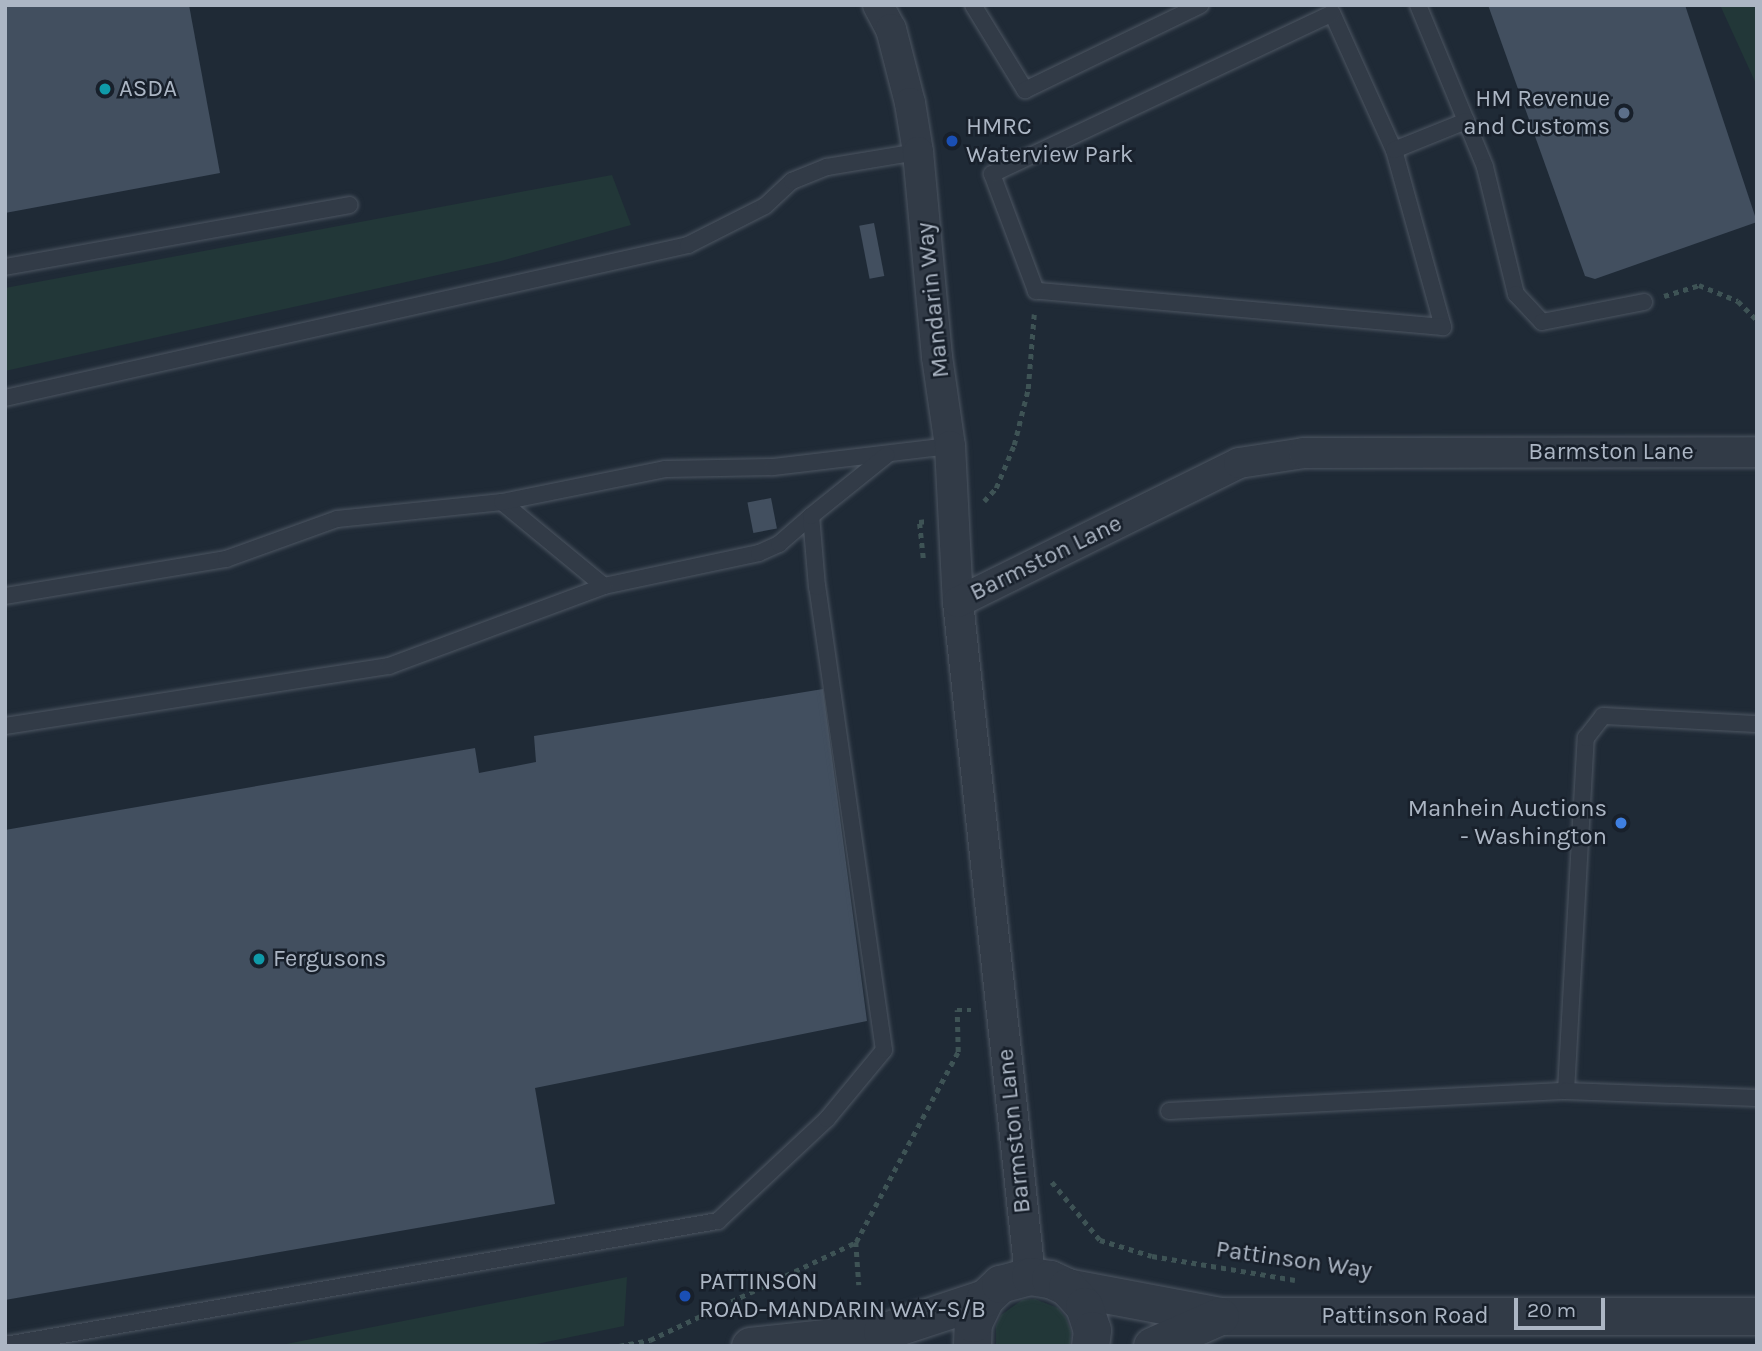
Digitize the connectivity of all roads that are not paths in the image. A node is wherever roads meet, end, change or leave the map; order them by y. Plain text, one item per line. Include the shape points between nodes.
1 (878, 5) edge
2 (973, 5) edge
3 (1201, 5) edge
4 (1418, 5) edge
5 (1466, 121) junction
6 (1394, 150) junction
7 (918, 152) junction
8 (349, 205) dead end
9 (5, 267) edge
10 (1644, 302) road end
11 (5, 398) edge
12 (950, 446) junction
13 (1757, 452) edge
14 (887, 455) junction
15 (502, 502) junction
16 (811, 516) junction
17 (604, 586) junction
18 (5, 596) edge
19 (958, 602) junction
20 (1757, 724) edge
21 (5, 726) edge
22 (1566, 1091) junction
23 (1757, 1098) edge
24 (1169, 1111) dead end
25 (1030, 1276) junction
26 (1067, 1287) junction
27 (985, 1298) junction
28 (1220, 1316) junction
29 (1757, 1316) edge
30 (5, 1345) edge
31 (750, 1346) edge
32 (972, 1346) edge
33 (1090, 1346) edge
34 (1152, 1346) edge

1 - 7 street, Mandarin Way via 891,29
2 - 3 lane via 1025,90
4 - 5 lane
5 - 6 lane
5 - 10 lane via 1485,167 1516,294 1542,322
6 - 6 lane via 1332,13 992,174 1036,291 1443,327
7 - 11 lane via 827,167 804,176 765,206 688,245
7 - 12 street, Mandarin Way
8 - 9 lane
12 - 14 lane
12 - 19 street, Mandarin Way
13 - 19 street, Barmston Lane via 1304,453 1238,463
14 - 15 lane via 773,467 665,469
14 - 16 lane
15 - 17 lane
15 - 18 lane via 337,519 226,559
16 - 17 lane via 779,544 759,553
16 - 30 lane via 817,587 884,1050 827,1119 718,1222
17 - 21 lane via 389,666
19 - 25 street, Barmston Lane
20 - 22 lane via 1603,716 1586,738
22 - 23 lane
22 - 24 lane
25 - 26 street, Pattinson Road
25 - 27 street via 1000,1284
26 - 28 street, Pattinson Road
26 - 33 street via 1084,1306 1092,1330
27 - 31 street via 882,1332
27 - 32 street via 973,1323
28 - 29 street, Pattinson Road
28 - 34 street, Pattinson Road

